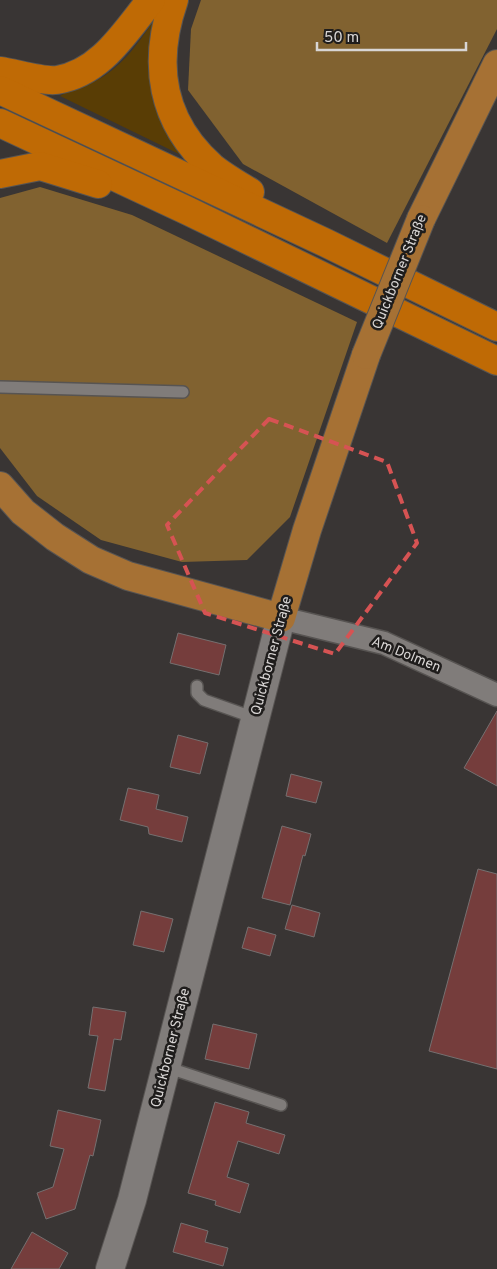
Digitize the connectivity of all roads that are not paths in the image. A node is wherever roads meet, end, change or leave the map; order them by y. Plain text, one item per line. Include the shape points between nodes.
1 (151, 0) edge
2 (174, 0) edge
3 (497, 64) edge
4 (0, 71) edge
5 (0, 90) edge
6 (0, 123) edge
7 (0, 174) edge
8 (188, 211) junction
9 (326, 243) junction
10 (497, 327) edge
11 (497, 361) edge
12 (0, 388) edge
13 (183, 392) dead end
14 (0, 486) edge
15 (281, 618) junction
16 (198, 686) dead end
17 (497, 695) edge
18 (255, 718) junction
19 (166, 1067) junction
20 (280, 1104) dead end
21 (110, 1269) edge

1 - 4 highway via 103,58 79,73 55,80
2 - 9 highway via 167,18 162,67 164,93 184,138 212,167
3 - 15 main road, Quickborner Straße, bridge via 420,219 366,355
5 - 9 highway
6 - 8 highway
7 - 8 highway via 40,166
8 - 11 highway
9 - 10 highway
12 - 13 lane
14 - 15 main road via 23,512 91,560 128,576
15 - 17 street, Am Dolmen via 384,643
15 - 18 main road, Quickborner Straße
16 - 18 lane via 197,693 204,700
18 - 19 main road, Quickborner Straße
19 - 20 lane
19 - 21 main road, Quickborner Straße via 132,1200

